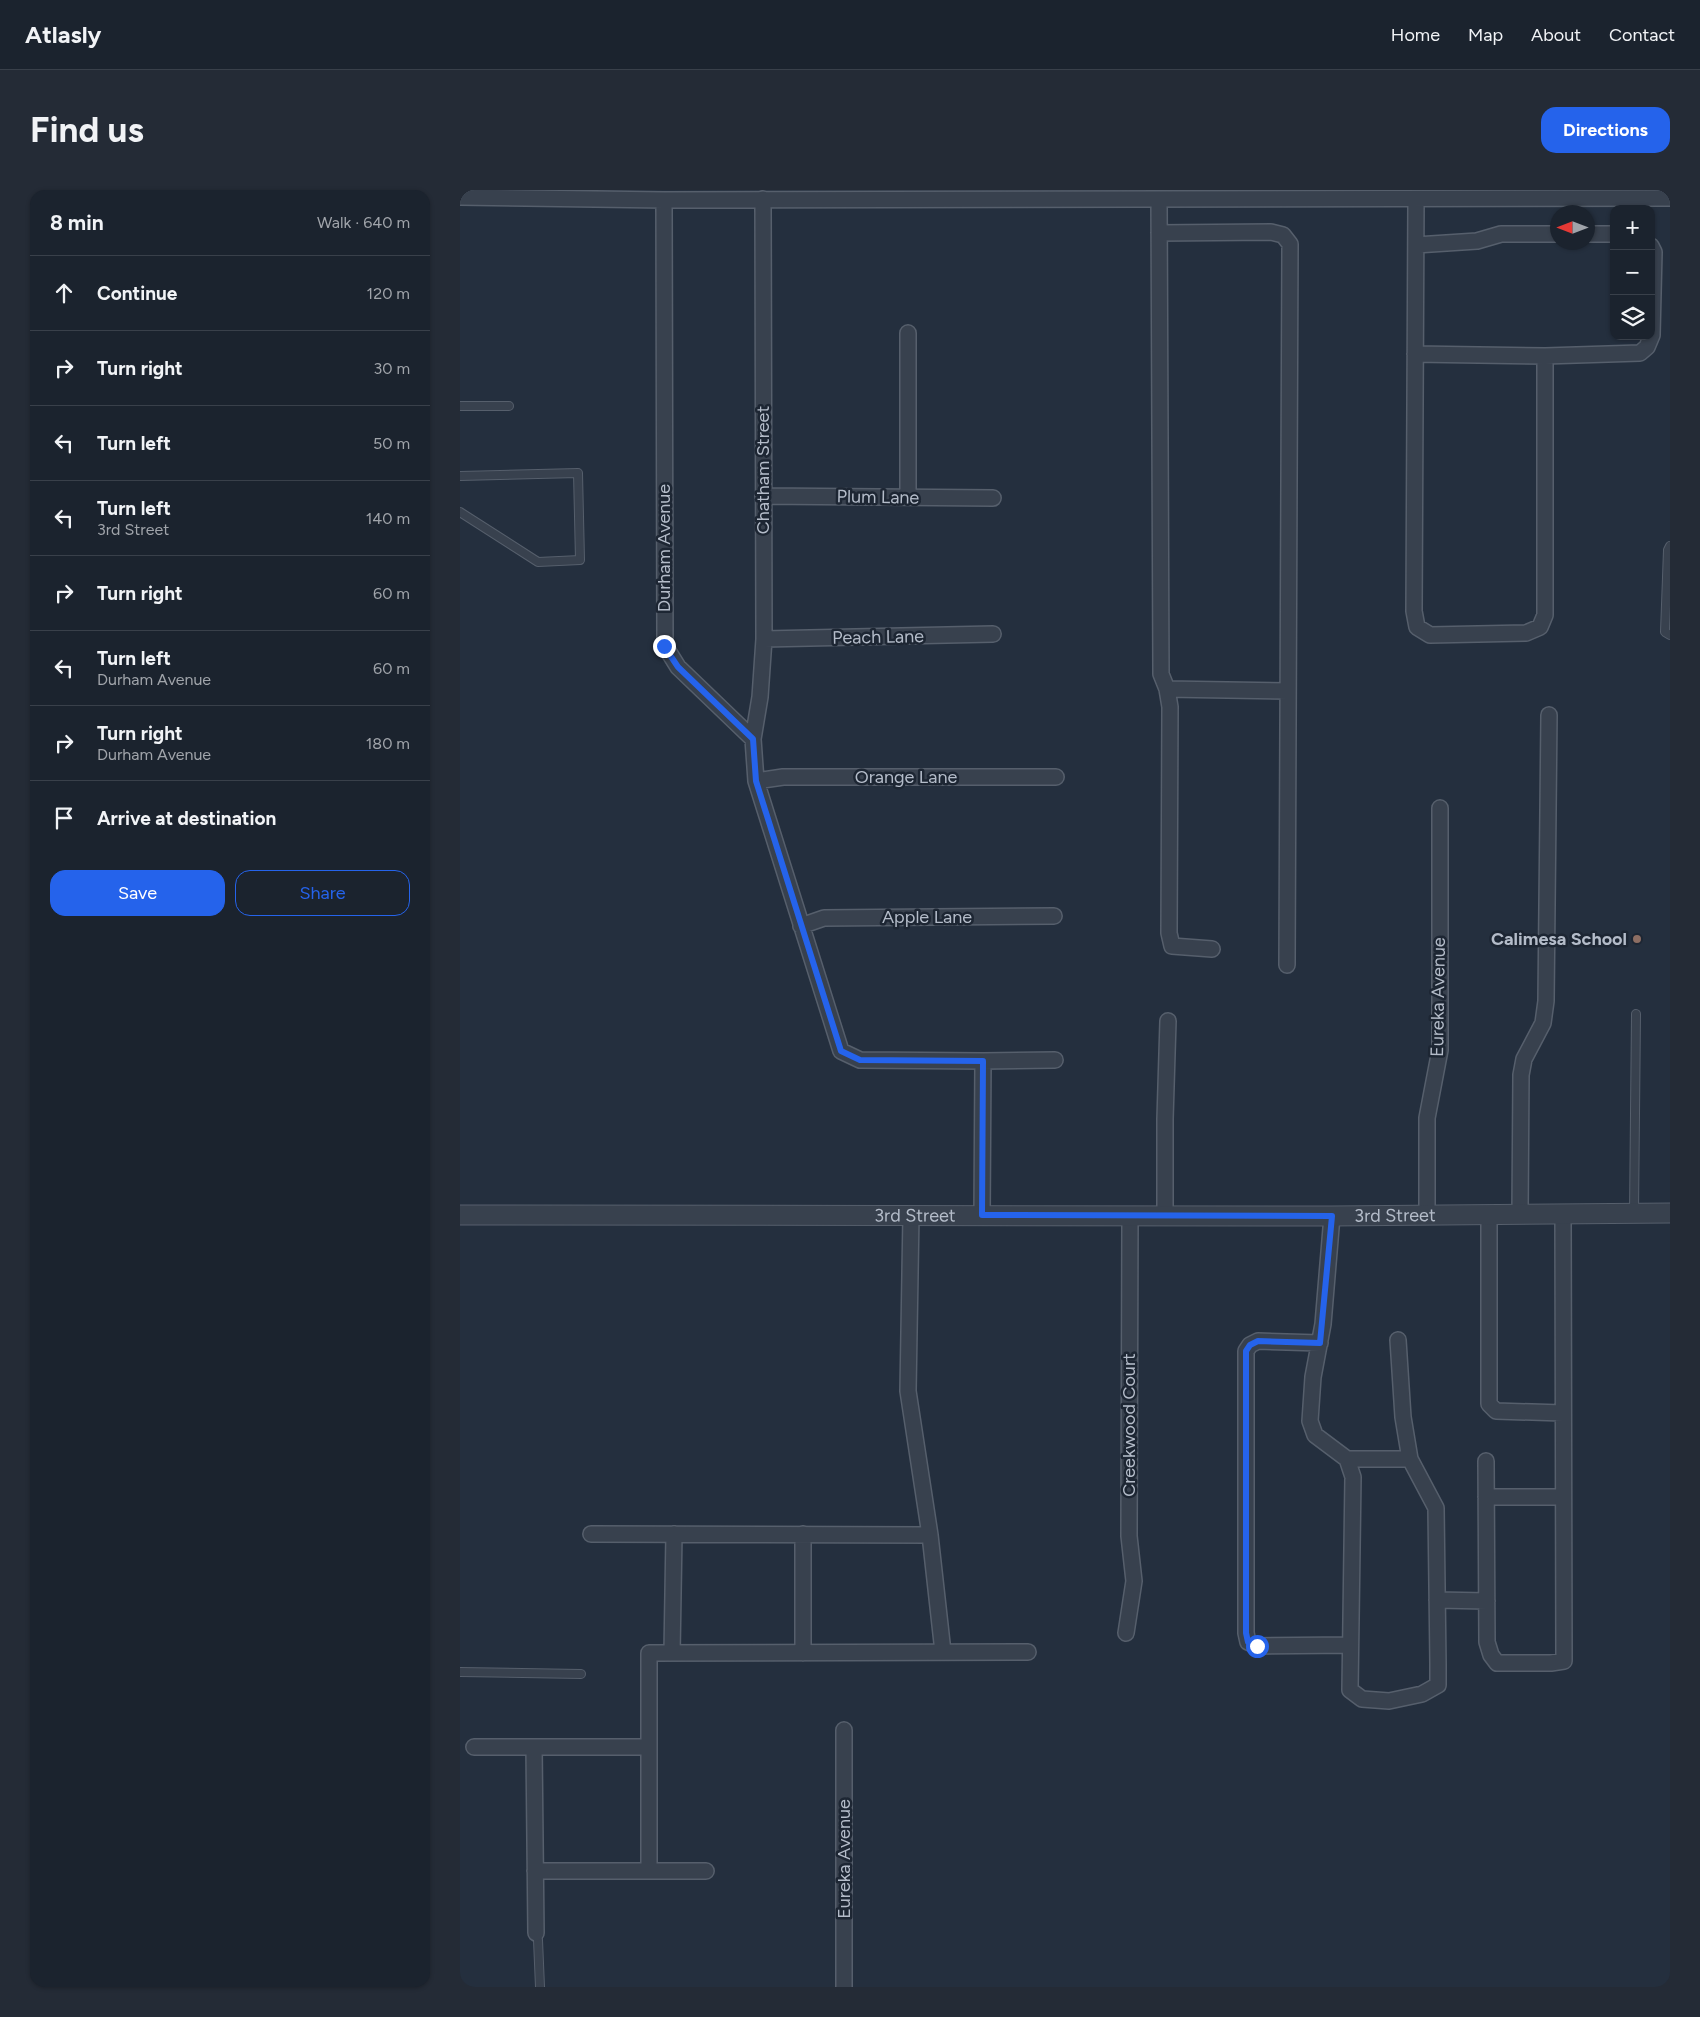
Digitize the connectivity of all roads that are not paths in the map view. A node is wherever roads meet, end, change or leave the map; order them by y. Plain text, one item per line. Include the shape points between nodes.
1 (1524, 194) edge
2 (828, 195) edge
3 (1126, 195) edge
4 (460, 197) edge
5 (1670, 198) edge
6 (763, 199) junction
7 (664, 200) junction
8 (1159, 200) junction
9 (1416, 200) junction
10 (1159, 233) junction
11 (1550, 234) edge
12 (1595, 234) edge
13 (1610, 234) edge
14 (1416, 245) junction
15 (1653, 250) edge
16 (908, 333) dead end
17 (1415, 354) junction
18 (1545, 356) junction
19 (460, 406) edge
20 (509, 406) dead end
21 (460, 476) edge
22 (763, 496) junction
23 (908, 497) junction
24 (992, 498) dead end
25 (460, 512) edge
26 (1670, 546) edge
27 (992, 634) dead end
28 (1670, 635) edge
29 (764, 639) junction
30 (1167, 688) junction
31 (1288, 691) junction
32 (1550, 715) dead end
33 (753, 739) junction
34 (1056, 777) dead end
35 (756, 781) junction
36 (1440, 808) dead end
37 (1054, 916) dead end
38 (801, 926) junction
39 (1212, 950) dead end
40 (1287, 965) dead end
41 (1636, 1014) dead end
42 (1168, 1020) dead end
43 (1055, 1060) dead end
44 (983, 1061) junction
45 (1670, 1213) edge
46 (1520, 1214) junction
47 (1564, 1214) junction
48 (1634, 1214) junction
49 (460, 1215) edge
50 (911, 1215) junction
51 (982, 1215) junction
52 (1130, 1215) junction
53 (1165, 1215) junction
54 (1427, 1215) junction
55 (1489, 1215) junction
56 (1332, 1216) junction
57 (1398, 1340) dead end
58 (1320, 1343) junction
59 (1563, 1413) junction
60 (1348, 1460) junction
61 (1410, 1460) junction
62 (1486, 1461) dead end
63 (1486, 1497) junction
64 (1564, 1497) junction
65 (591, 1534) dead end
66 (674, 1534) junction
67 (803, 1534) junction
68 (930, 1535) junction
69 (1437, 1600) junction
70 (1487, 1601) junction
71 (1126, 1633) dead end
72 (1350, 1645) junction
73 (943, 1652) junction
74 (1028, 1652) dead end
75 (672, 1653) junction
76 (803, 1653) junction
77 (460, 1672) edge
78 (581, 1674) dead end
79 (844, 1730) dead end
80 (474, 1747) dead end
81 (534, 1747) junction
82 (649, 1747) junction
83 (536, 1871) junction
84 (649, 1871) junction
85 (706, 1871) dead end
86 (536, 1933) joint
87 (540, 1987) edge
88 (844, 1987) edge

1 - 5 street
1 - 9 street
2 - 3 street
2 - 6 street
3 - 8 street
4 - 7 street
6 - 7 street
6 - 22 street, Chatham Street
7 - 33 street, Durham Avenue via 664,646 678,667
8 - 9 street
8 - 10 street
9 - 14 street
10 - 30 street via 1161,674
10 - 31 street via 1271,232 1283,235 1290,244
11 - 14 street via 1501,234 1477,241
12 - 13 street
14 - 17 street
15 - 18 street via 1652,335 1640,353
16 - 23 street
17 - 18 street
17 - 18 street via 1414,611 1417,627 1430,635 1526,633 1540,627 1545,615
19 - 20 lane
21 - 25 lane via 578,473 580,560 538,562
22 - 23 street, Plum Lane
22 - 29 street, Chatham Street
23 - 24 street, Plum Lane
26 - 28 lane via 1665,632
27 - 29 street, Peach Lane
29 - 33 street, Chatham Street
30 - 31 street
30 - 39 street via 1170,707 1169,933 1172,946
31 - 40 street
32 - 46 street via 1546,1001 1543,1023 1524,1059 1521,1075
33 - 35 street
34 - 35 street, Orange Lane via 783,777
35 - 38 street
36 - 54 street, Eureka Avenue via 1440,1050 1427,1118
37 - 38 street, Apple Lane via 824,918
38 - 44 street via 841,1051 860,1060
41 - 48 lane
42 - 53 street
43 - 44 street
44 - 51 street
45 - 48 street, 3rd Street
46 - 47 street, 3rd Street
46 - 55 street, 3rd Street
47 - 48 street, 3rd Street
47 - 59 street
49 - 50 street, 3rd Street
50 - 51 street, 3rd Street
50 - 68 street via 908,1391
51 - 52 street, 3rd Street
52 - 53 street, 3rd Street
52 - 71 street, Creekwood Court via 1129,1536 1134,1581
53 - 56 street, 3rd Street
54 - 55 street, 3rd Street
54 - 56 street, 3rd Street
55 - 59 street via 1489,1404 1496,1411
56 - 58 street
57 - 61 street via 1403,1417
58 - 60 street via 1313,1377 1310,1421 1316,1435
58 - 72 street via 1258,1341 1246,1351 1246,1633 1248,1642 1257,1646
59 - 64 street
60 - 61 street
60 - 72 street via 1352,1478
61 - 69 street via 1436,1508
62 - 63 street
63 - 64 street
63 - 70 street
64 - 70 street via 1564,1661 1497,1663 1490,1656 1487,1642
65 - 66 street
66 - 67 street
66 - 75 street
67 - 68 street
67 - 76 street
68 - 73 street
69 - 70 street
69 - 72 street via 1438,1685 1422,1694 1389,1701 1362,1699 1350,1690
73 - 74 street
73 - 76 street
75 - 76 street
75 - 82 street via 649,1653
77 - 78 lane
79 - 88 street, Eureka Avenue
80 - 81 street
81 - 82 street
81 - 83 street
82 - 84 street
83 - 84 street
83 - 86 street
84 - 85 street
86 - 87 lane

